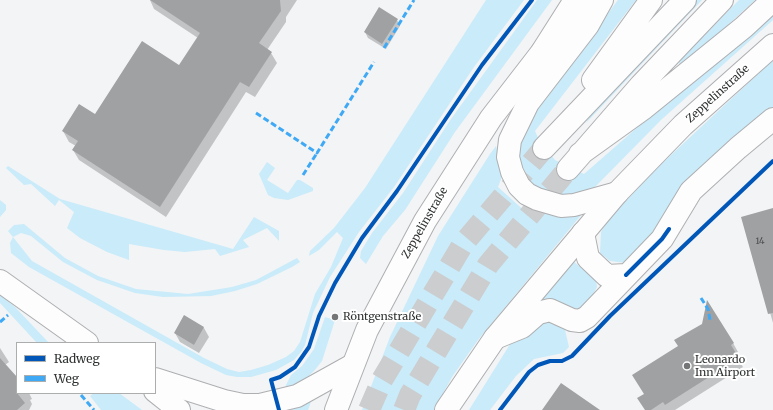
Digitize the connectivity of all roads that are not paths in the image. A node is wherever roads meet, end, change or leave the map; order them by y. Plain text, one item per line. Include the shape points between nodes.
1 (575, 0) edge
2 (592, 0) edge
3 (602, 0) edge
4 (651, 0) edge
5 (685, 0) edge
6 (722, 0) edge
7 (773, 0) edge
8 (773, 45) edge
9 (542, 52) junction
10 (773, 119) edge
11 (617, 193) junction
12 (583, 232) junction
13 (626, 275) junction
14 (0, 281) edge
15 (494, 338) junction
16 (86, 342) edge
17 (351, 366) junction
18 (156, 379) edge
19 (156, 392) edge
20 (179, 410) edge
21 (336, 410) edge
22 (446, 410) edge

1 - 9 main road
2 - 9 main road
3 - 11 main road via 588,26 528,102 510,140 508,157 519,186 537,199 561,206
4 - 5 main road via 544,148
6 - 7 main road via 641,85 574,162 744,27
8 - 11 main road, Zeppelinstraße via 683,125
9 - 17 main road, Zeppelinstraße via 491,118 446,186 366,330
10 - 13 main road via 691,191 677,211 670,229
11 - 12 main road, Zeppelinstraße
12 - 13 main road via 588,258 607,276
12 - 15 main road, Zeppelinstraße
13 - 15 main road via 580,321 550,310 538,313 522,327
14 - 16 main road
15 - 22 main road, Zeppelinstraße
17 - 18 main road via 297,396 260,405 224,401
17 - 21 main road, Zeppelinstraße
19 - 20 main road

